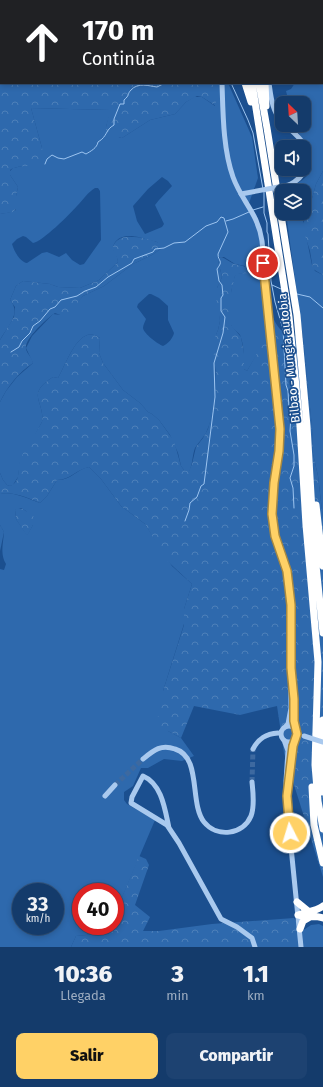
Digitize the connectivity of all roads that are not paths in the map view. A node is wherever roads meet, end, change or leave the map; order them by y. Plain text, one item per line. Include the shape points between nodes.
1 (222, 84) edge
2 (245, 84) edge
3 (252, 84) edge
4 (259, 84) edge
5 (265, 84) edge
6 (269, 84) edge
7 (275, 112) edge
8 (257, 115) junction
9 (267, 128) junction
10 (293, 132) edge
11 (241, 194) junction
12 (289, 291) junction
13 (309, 453) junction
14 (323, 566) edge
15 (323, 633) edge
16 (291, 668) junction
17 (323, 720) edge
18 (284, 728) junction
19 (295, 730) junction
20 (278, 733) dead end
21 (304, 736) junction
22 (295, 739) junction
23 (284, 740) junction
24 (323, 742) edge
25 (253, 749) tunnel mouth
26 (142, 759) tunnel mouth
27 (315, 765) junction
28 (252, 782) tunnel mouth
29 (115, 785) tunnel mouth
30 (323, 792) edge
31 (105, 796) dead end
32 (287, 796) junction
33 (169, 828) junction
34 (323, 830) edge
35 (323, 863) edge
36 (297, 902) junction
37 (323, 906) edge
38 (309, 914) junction
39 (298, 915) junction
40 (323, 918) edge
41 (300, 929) junction
42 (255, 947) edge
43 (301, 947) edge

1 - 11 street via 228,159
2 - 8 highway
3 - 8 highway, Bilbao - Mungia autobia
4 - 9 highway, Bilbao - Mungia autobia
5 - 9 highway
6 - 7 street
8 - 12 highway, Bilbao - Mungia autobia
9 - 12 highway, Bilbao - Mungia autobia
10 - 11 street, bridge via 306,147 308,158 306,170 299,179 289,185
11 - 16 street via 253,213 262,241 280,429 272,514 275,536 289,586 292,615
12 - 13 highway, Bilbao - Mungia autobia via 297,323
12 - 27 highway, Bilbao - Mungia autobia via 318,662
13 - 14 highway
13 - 15 highway, Bilbao - Mungia autobia
16 - 18 street via 290,716
16 - 19 street
17 - 30 highway
18 - 19 street via 290,726
18 - 23 street via 281,733
19 - 21 street
19 - 22 street
20 - 25 street via 264,736
21 - 22 street
21 - 24 street, bridge
22 - 23 street via 288,742
22 - 32 street
23 - 32 street via 288,751
26 - 28 street via 156,748 168,746 185,755 191,765 201,816 209,826 223,833 241,828 251,816
27 - 34 highway, Bilbao - Mungia autobia
27 - 35 highway via 314,825
29 - 31 street
32 - 36 street
33 - 33 street via 160,792 150,779 143,776 131,803
33 - 42 street via 221,919 252,938
36 - 38 highway
36 - 39 street
37 - 38 highway
38 - 39 highway
38 - 40 highway
38 - 41 highway
39 - 41 street
41 - 43 street

